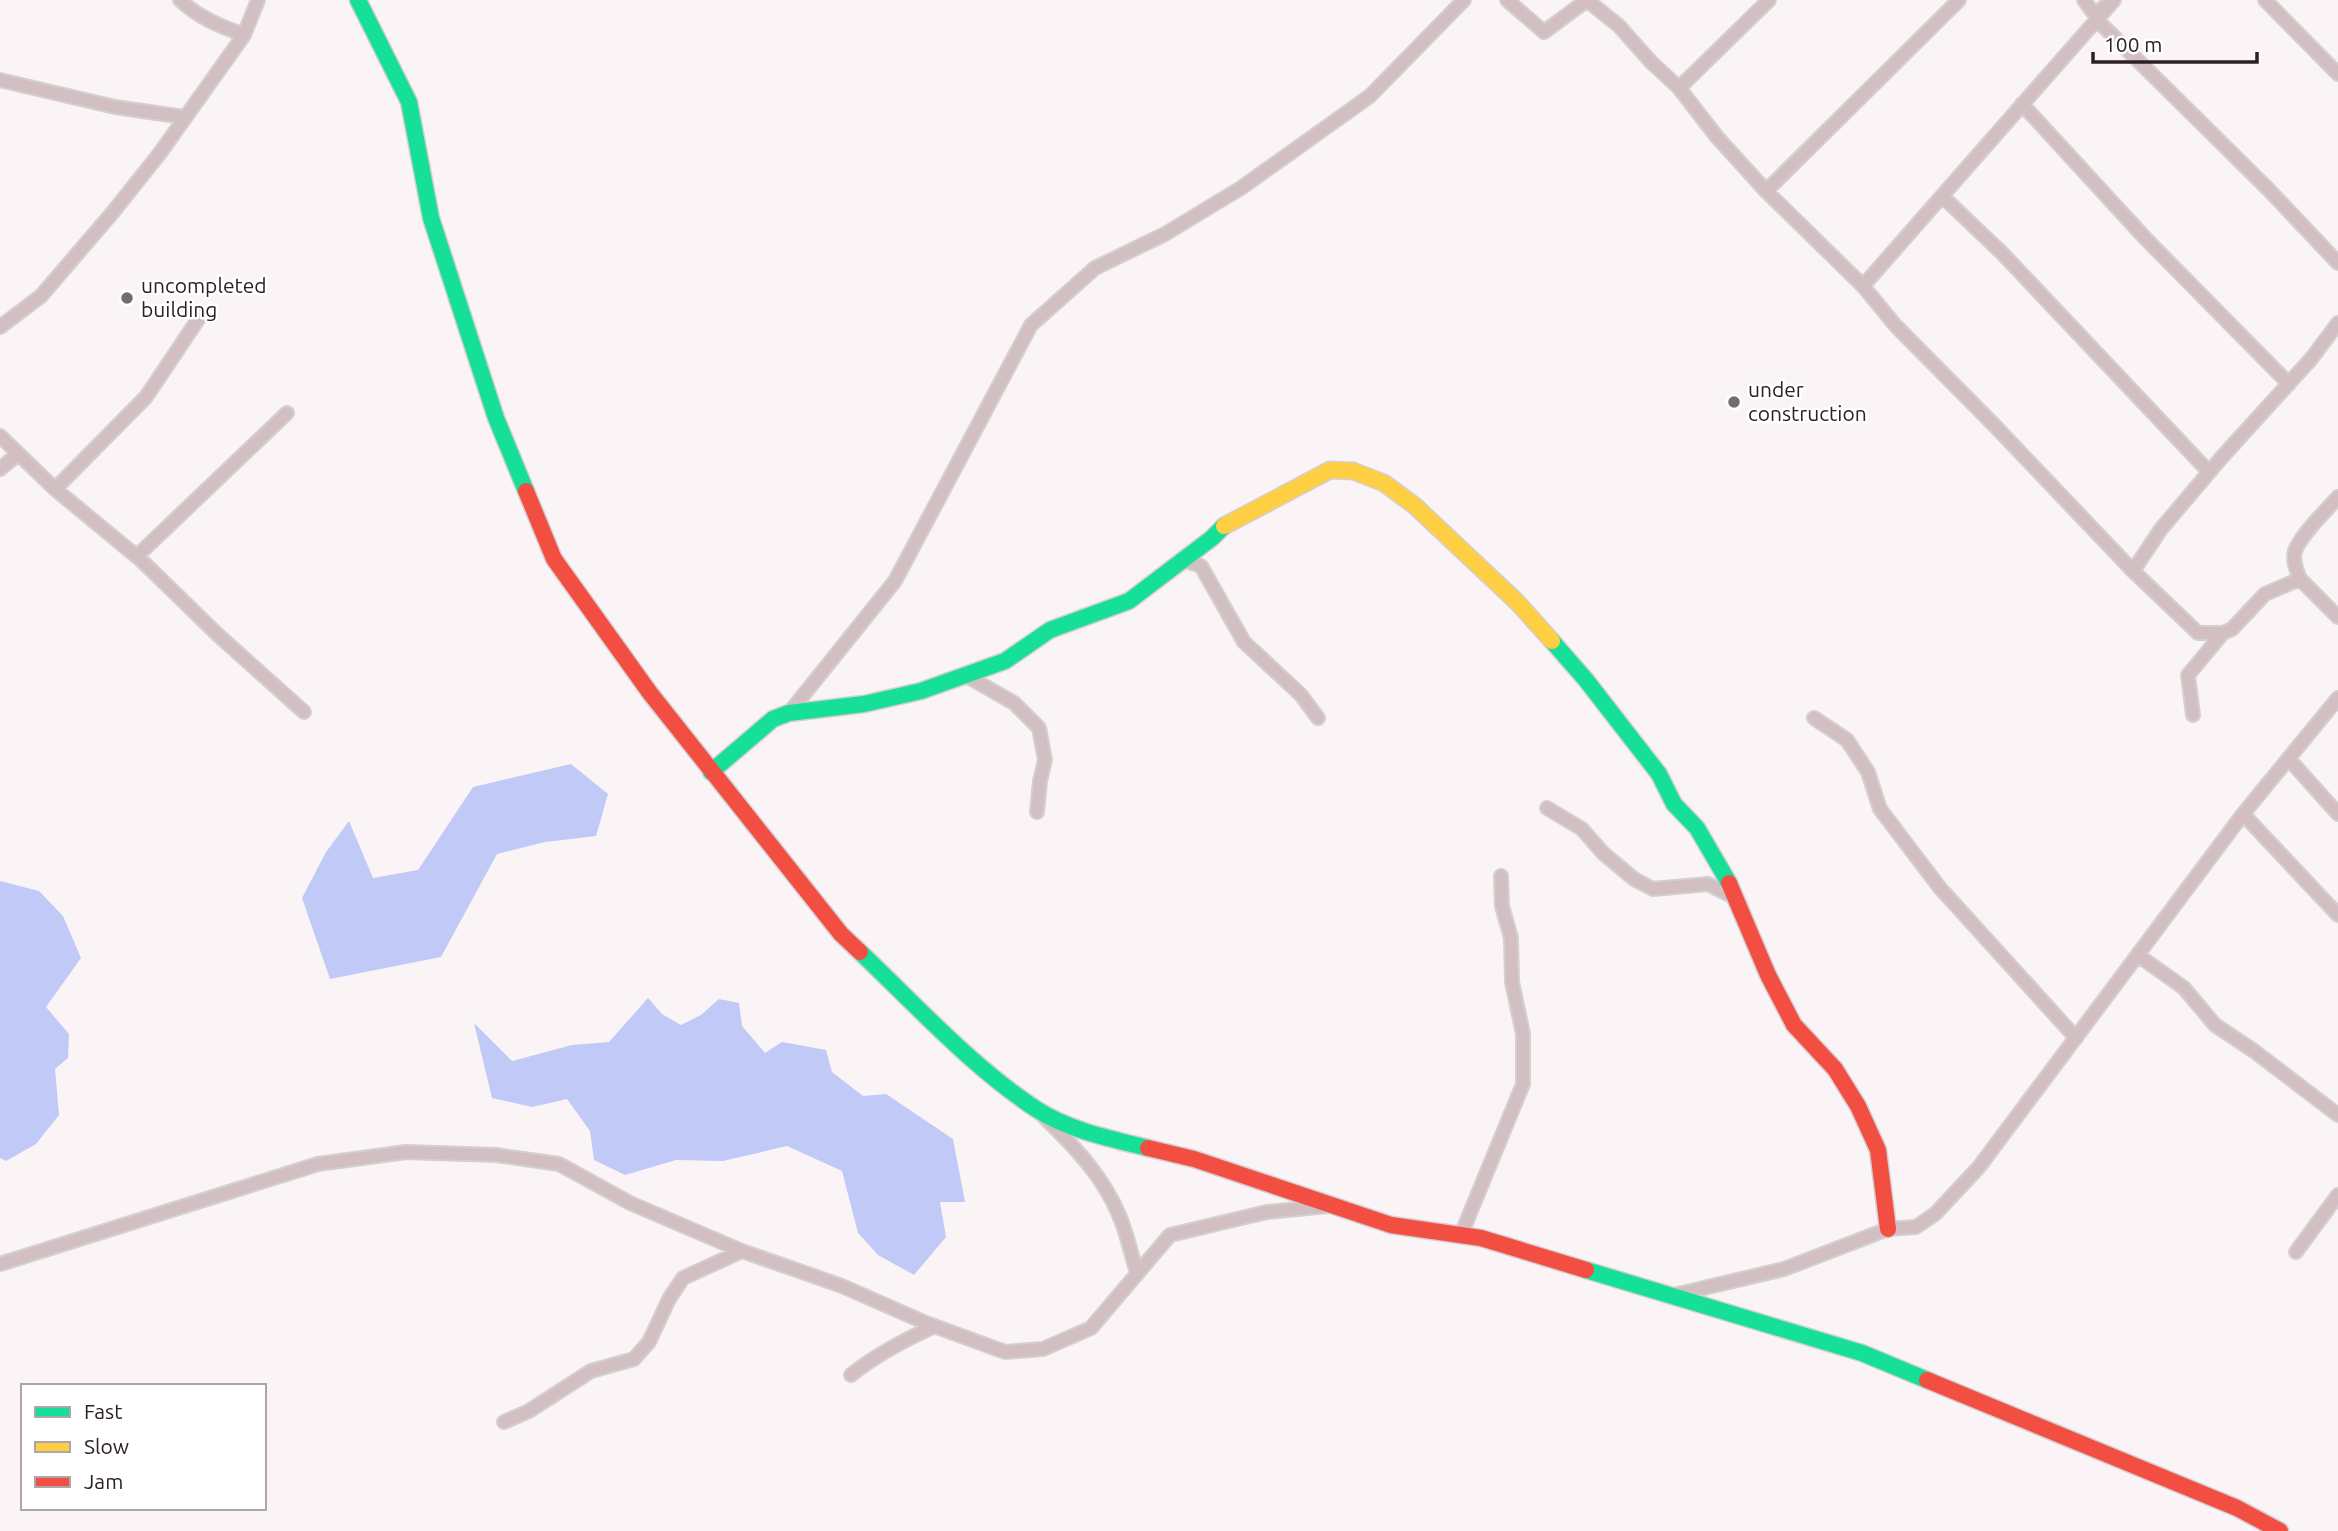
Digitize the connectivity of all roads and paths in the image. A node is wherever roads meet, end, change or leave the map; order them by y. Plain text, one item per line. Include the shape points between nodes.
1 (180, 0) edge
2 (258, 0) edge
3 (358, 0) edge
4 (1464, 0) edge
5 (1507, 0) edge
6 (1588, 0) edge
7 (1769, 0) edge
8 (2084, 0) edge
9 (2113, 0) edge
10 (2265, 0) edge
11 (1956, 1) edge
12 (2097, 20) junction
13 (244, 35) junction
14 (2338, 74) edge
15 (0, 80) edge
16 (1679, 88) junction
17 (2022, 104) junction
18 (184, 117) junction
19 (1766, 191) junction
20 (1942, 196) junction
21 (2338, 263) edge
22 (1863, 286) junction
23 (201, 315) dead end
24 (2338, 323) edge
25 (0, 327) edge
26 (2289, 384) junction
27 (287, 413) dead end
28 (0, 436) edge
29 (18, 454) junction
30 (0, 469) edge
31 (2210, 472) junction
32 (55, 489) junction
33 (2338, 496) edge
34 (136, 556) junction
35 (1184, 560) junction
36 (2133, 571) junction
37 (2300, 579) junction
38 (2338, 617) edge
39 (2223, 634) junction
40 (965, 675) junction
41 (2338, 698) edge
42 (304, 712) dead end
43 (789, 713) junction
44 (2193, 715) dead end
45 (1318, 718) dead end
46 (1814, 718) dead end
47 (2288, 759) junction
48 (711, 772) junction
49 (1547, 808) dead end
50 (1037, 812) dead end
51 (2243, 814) junction
52 (2338, 814) edge
53 (1501, 876) dead end
54 (1736, 898) junction
55 (2338, 915) edge
56 (2139, 956) junction
57 (2076, 1038) junction
58 (1038, 1110) junction
59 (2338, 1115) edge
60 (2338, 1195) edge
61 (1336, 1205) junction
62 (1888, 1229) junction
63 (1461, 1235) junction
64 (742, 1251) junction
65 (2296, 1251) dead end
66 (0, 1264) edge
67 (1137, 1273) junction
68 (1670, 1296) junction
69 (935, 1326) junction
70 (851, 1375) dead end
71 (503, 1422) dead end
72 (2280, 1531) edge

1 - 13 street via 213,24
2 - 13 street
3 - 48 street via 409,102 431,218 496,418 554,559
4 - 43 street via 1370,96 1241,188 1165,234 1095,268 1031,325 895,581
5 - 6 street via 1544,32
6 - 16 street
7 - 16 street
8 - 9 street via 2095,15
9 - 12 street
10 - 14 street
11 - 19 street
12 - 17 street
12 - 21 street
13 - 18 street
15 - 18 street via 115,107
16 - 19 street
17 - 20 street
17 - 26 street via 2145,239
18 - 25 street via 113,212 41,296
19 - 22 street
20 - 22 street
20 - 31 street
22 - 36 street via 1895,325
23 - 32 street via 146,397
24 - 26 street
26 - 31 street
27 - 34 street
28 - 29 street
29 - 30 street
29 - 32 street
31 - 36 street via 2161,529
32 - 34 street
33 - 37 street via 2295,551
34 - 42 street
35 - 40 street via 1129,601 1050,630 1005,661
35 - 45 street via 1201,566 1244,642 1301,695
35 - 54 street via 1227,523 1330,470 1353,471 1384,483 1415,506 1517,602 1586,680 1659,774 1674,804 1697,828
36 - 39 street via 2198,633
37 - 38 street
37 - 39 street via 2265,594
39 - 44 street via 2188,675
40 - 43 street via 864,704
40 - 50 street via 1014,703 1039,729 1045,760
41 - 47 street
43 - 48 street via 774,719
46 - 57 street via 1847,740 1868,772 1880,809 1940,888
47 - 51 street
47 - 52 street
48 - 58 street via 841,934 980,1065
49 - 54 street via 1582,829 1603,853 1653,889 1708,884
51 - 55 street
51 - 56 street
53 - 63 street via 1502,906 1511,938 1512,982 1523,1034 1522,1084
54 - 62 street via 1794,1024 1835,1069 1858,1106 1878,1150
56 - 57 street
56 - 59 street via 2184,988 2216,1025
57 - 62 street via 1979,1167 1935,1214 1916,1227
58 - 61 street via 1093,1134 1194,1159
58 - 67 street via 1101,1181 1119,1215
60 - 65 street
61 - 63 street via 1391,1225
61 - 67 street via 1267,1212 1170,1235
62 - 68 street via 1784,1269
63 - 68 street
64 - 66 street via 631,1203 558,1164 496,1155 407,1152 318,1164
64 - 69 street via 842,1286
64 - 71 street via 683,1278 649,1342 634,1359 591,1371 529,1411
67 - 69 street via 1091,1328 1043,1349 1005,1352
68 - 72 street via 1863,1353 2237,1508
69 - 70 street via 871,1359

